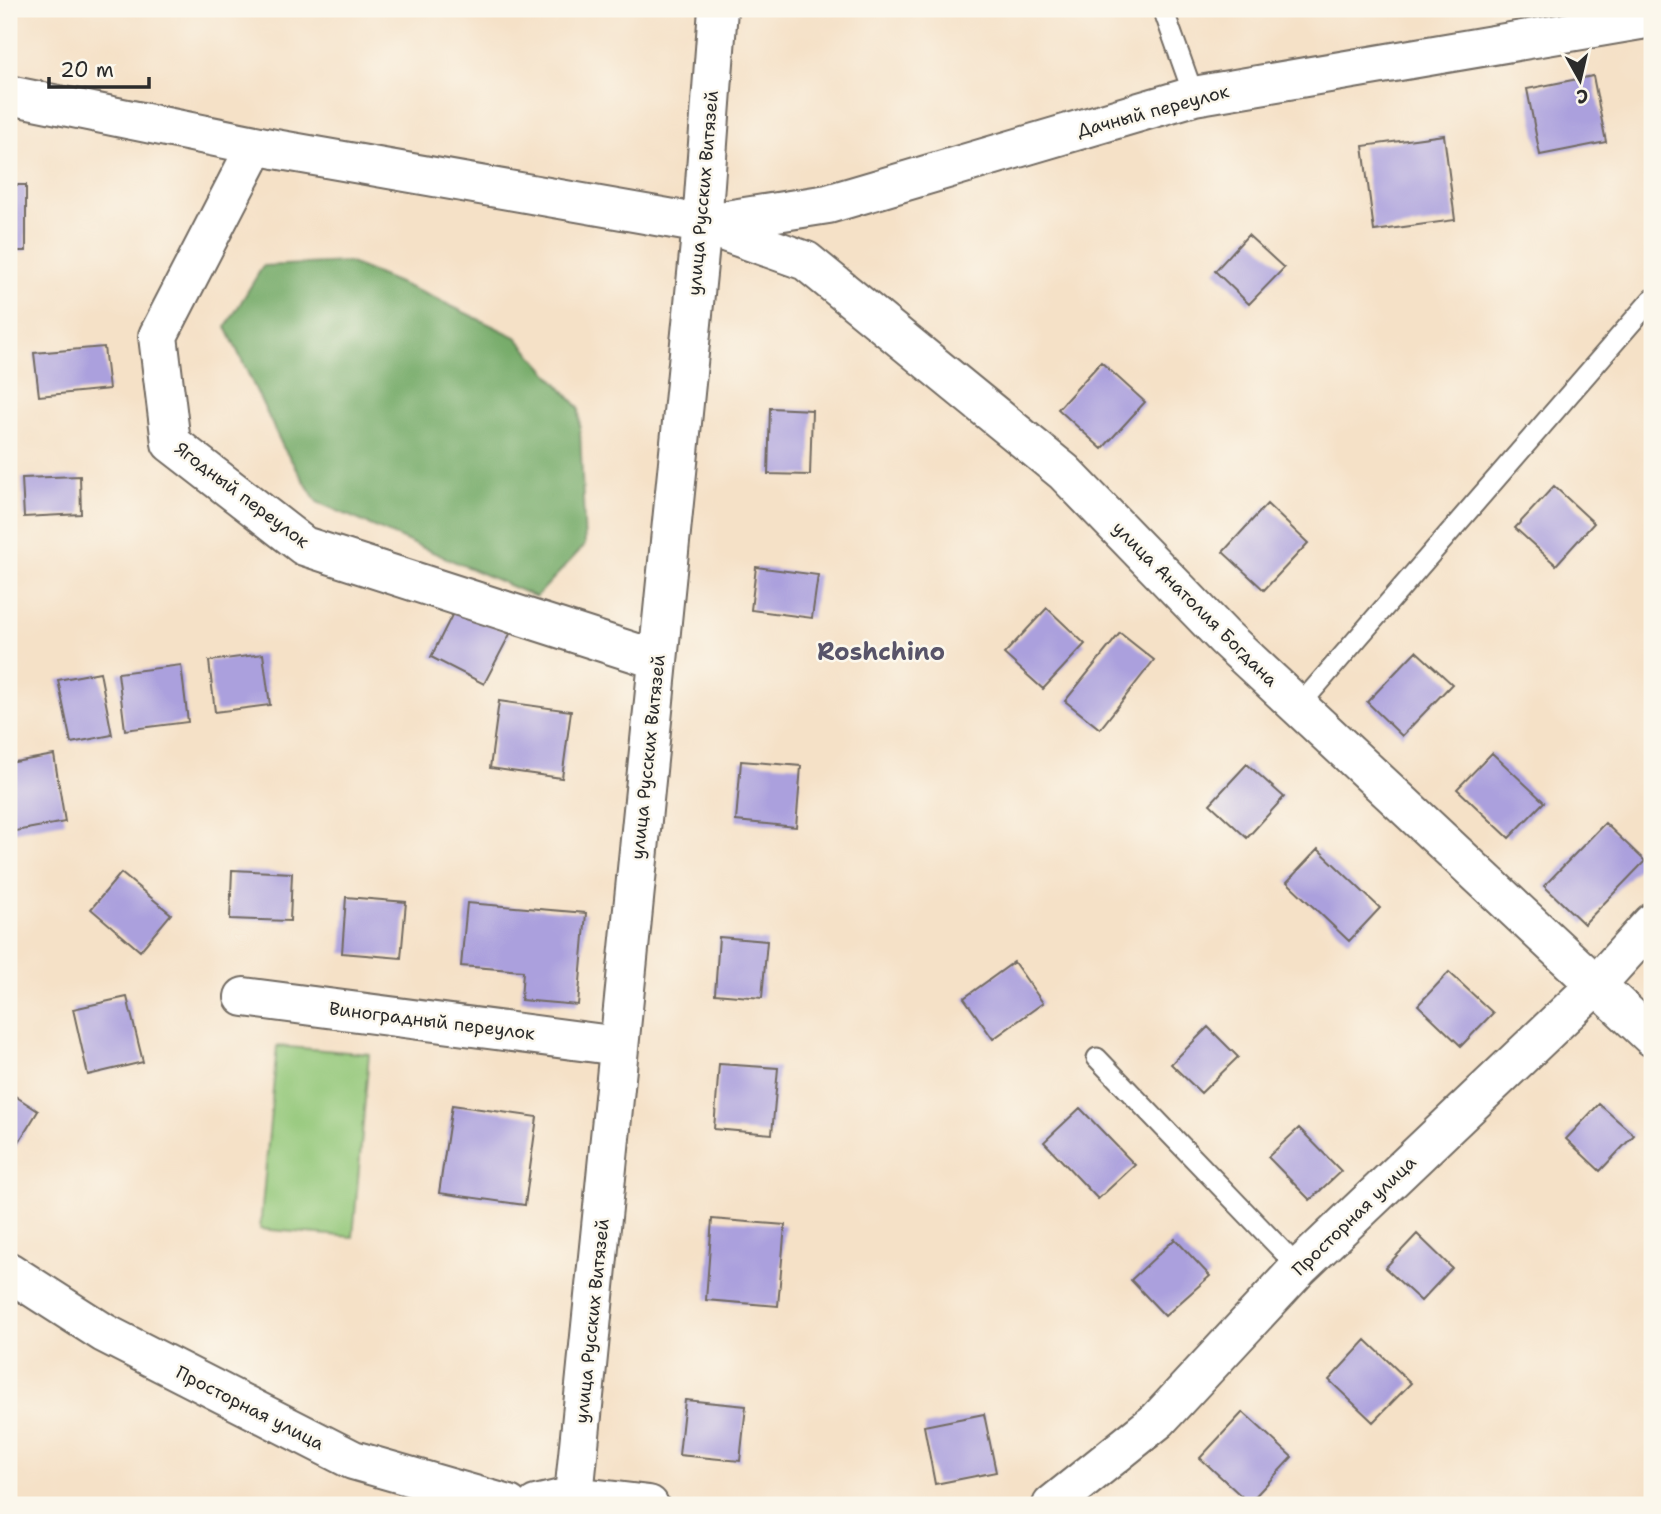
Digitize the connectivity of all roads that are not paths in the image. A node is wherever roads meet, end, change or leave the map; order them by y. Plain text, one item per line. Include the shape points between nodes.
1 (718, 9) edge
2 (1163, 9) edge
3 (1652, 18) edge
4 (9, 95) edge
5 (1194, 96) junction
6 (256, 146) junction
7 (702, 224) junction
8 (1652, 299) edge
9 (658, 660) junction
10 (1298, 707) junction
11 (1652, 923) edge
12 (1596, 985) junction
13 (244, 997) dead end
14 (1652, 1037) edge
15 (619, 1045) junction
16 (1097, 1058) dead end
17 (1299, 1268) junction
18 (9, 1272) edge
19 (574, 1501) edge
20 (509, 1505) edge
21 (536, 1505) edge
22 (649, 1505) edge
23 (1052, 1505) edge

1 - 7 street, улица Русских Витязей
2 - 5 lane
3 - 5 street, Дачный переулок
4 - 6 street
5 - 7 street, Дачный переулок via 828,204
6 - 7 street
6 - 9 street, Ягодный переулок via 158,336 172,443 304,546
7 - 9 street, улица Русских Витязей
7 - 10 street, улица Анатолия Богдана via 806,261 1064,472
8 - 10 lane
9 - 15 street, улица Русских Витязей
10 - 12 street, улица Анатолия Богдана
11 - 12 street, Просторная улица
12 - 14 street, улица Анатолия Богдана
12 - 17 street, Просторная улица
13 - 15 street, Виноградный переулок
15 - 19 street, улица Русских Витязей
16 - 17 lane
17 - 23 street, Просторная улица via 1158,1420
18 - 20 street, Просторная улица via 104,1333 353,1460
19 - 21 street
19 - 22 street

